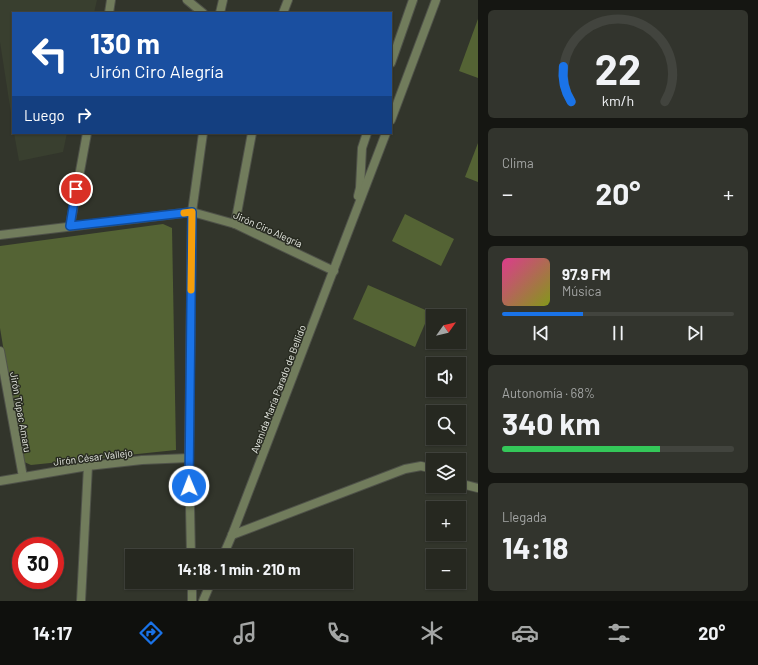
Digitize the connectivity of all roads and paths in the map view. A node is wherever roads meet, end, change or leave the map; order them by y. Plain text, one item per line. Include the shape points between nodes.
1 (111, 0) edge
2 (187, 0) edge
3 (223, 0) edge
4 (288, 0) edge
5 (413, 0) edge
6 (436, 0) edge
7 (108, 12) edge
8 (202, 12) edge
9 (220, 12) edge
10 (284, 12) edge
11 (392, 60) edge
12 (392, 117) edge
13 (87, 134) edge
14 (203, 134) edge
15 (252, 134) edge
16 (367, 134) edge
17 (386, 134) edge
18 (192, 212) junction
19 (235, 224) junction
20 (70, 226) junction
21 (350, 228) junction
22 (0, 235) edge
23 (334, 271) junction
24 (0, 351) edge
25 (189, 458) junction
26 (88, 466) junction
27 (426, 467) edge
28 (23, 477) junction
29 (0, 481) edge
30 (466, 485) edge
31 (478, 488) edge
32 (232, 534) junction
33 (191, 549) edge
34 (226, 549) edge
35 (192, 589) edge
36 (208, 589) edge
37 (81, 601) edge
38 (192, 601) edge
39 (203, 601) edge

1 - 7 street
2 - 8 street
3 - 9 street
4 - 10 street
5 - 11 street
6 - 12 street
13 - 20 street
14 - 18 street
15 - 19 street
16 - 21 street, Avenida María Parado de Bellido via 362,148 360,188
17 - 21 street, Avenida María Parado de Bellido
18 - 19 street, Jirón Ciro Alegría
18 - 20 street, Jirón Ciro Alegría
18 - 25 street
19 - 23 street, Jirón Ciro Alegría
20 - 22 street, Jirón Ciro Alegría
21 - 23 street, Avenida María Parado de Bellido
23 - 32 street, Avenida María Parado de Bellido
24 - 28 street, Jirón Túpac Amaru
25 - 26 street, Jirón César Vallejo
25 - 33 street
26 - 28 street, Jirón César Vallejo
26 - 37 street
27 - 32 street via 404,469
28 - 29 street, Jirón César Vallejo
30 - 31 street
32 - 34 street, Avenida María Parado de Bellido
35 - 38 street
36 - 39 street

